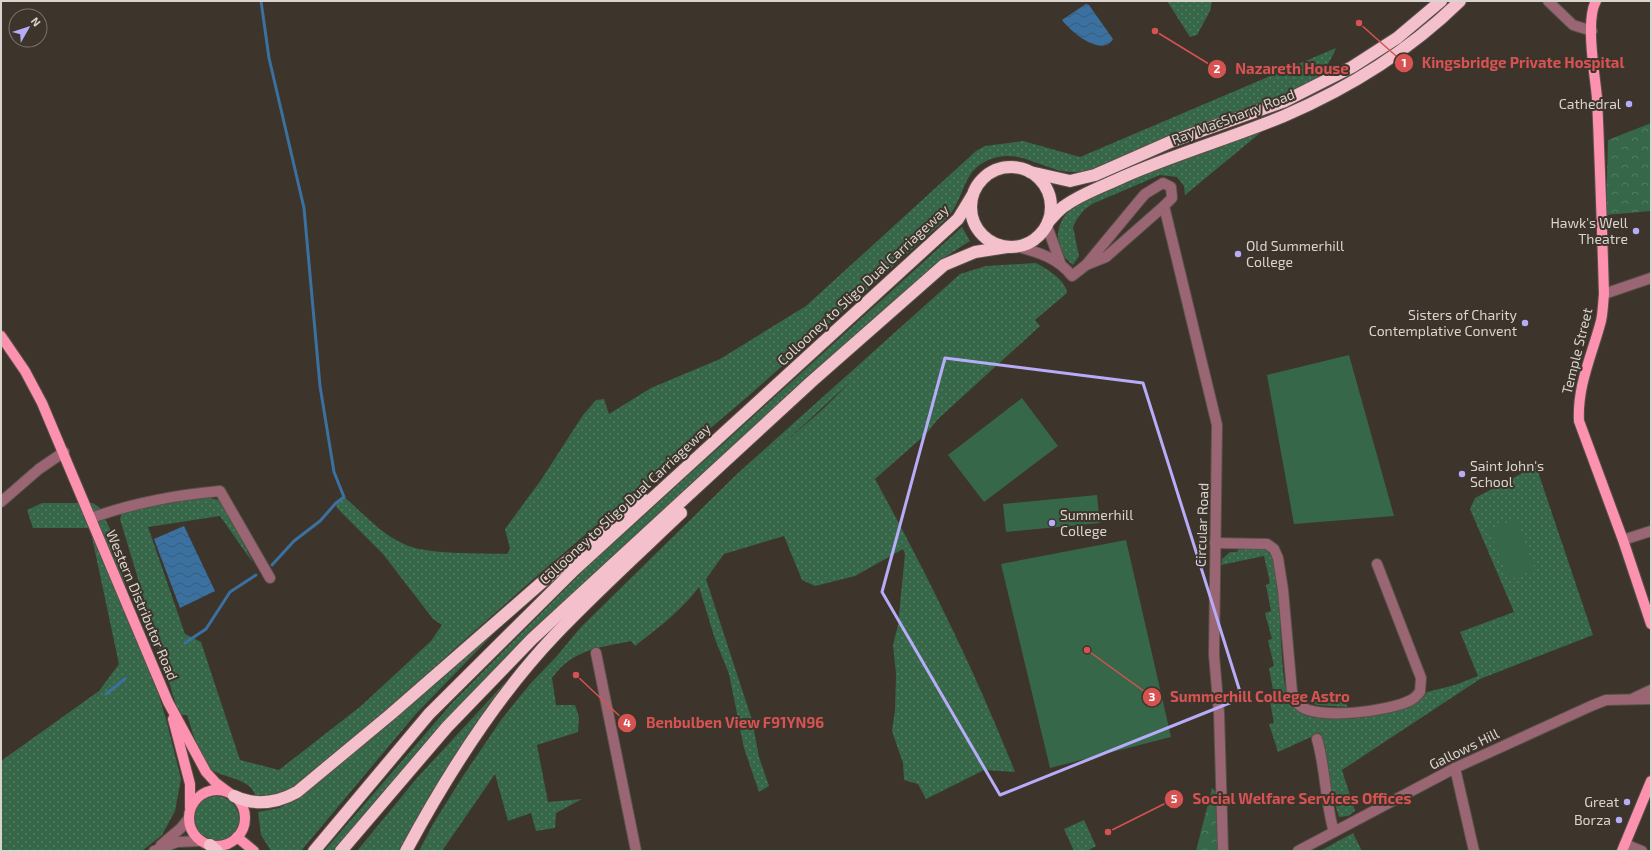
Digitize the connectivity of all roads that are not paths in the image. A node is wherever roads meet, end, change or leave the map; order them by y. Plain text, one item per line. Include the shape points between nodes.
1 (1441, 1) edge
2 (1460, 1) edge
3 (1548, 1) edge
4 (1596, 1) edge
5 (1592, 31) junction
6 (1030, 172) junction
7 (972, 196) junction
8 (1164, 206) junction
9 (1048, 224) junction
10 (1013, 247) junction
11 (1060, 262) junction
12 (1086, 266) junction
13 (1651, 278) edge
14 (1604, 294) junction
15 (1, 336) edge
16 (725, 433) junction
17 (750, 439) junction
18 (64, 452) junction
19 (1, 502) edge
20 (91, 518) junction
21 (1651, 531) edge
22 (1623, 540) junction
23 (1215, 543) junction
24 (1377, 564) dead end
25 (270, 578) dead end
26 (1651, 624) edge
27 (596, 654) dead end
28 (1651, 690) edge
29 (1634, 698) junction
30 (1651, 699) edge
31 (168, 702) junction
32 (1317, 739) dead end
33 (1455, 768) junction
34 (1651, 781) edge
35 (231, 794) junction
36 (189, 815) junction
37 (1334, 832) junction
38 (236, 838) junction
39 (209, 845) edge
40 (1624, 847) edge
41 (153, 851) edge
42 (254, 851) edge
43 (314, 851) edge
44 (341, 851) edge
45 (406, 851) edge
46 (636, 851) edge
47 (1224, 851) edge
48 (1298, 851) edge
49 (1474, 851) edge
50 (1642, 851) edge

1 - 6 highway, Ray MacSharry Road via 1397,38 1352,67 1285,101 1170,142 1095,174 1070,180
2 - 9 highway, Ray MacSharry Road via 1404,49 1327,96 1284,116 1160,161 1090,192 1065,206
3 - 5 street via 1573,25
4 - 5 main road, Temple Street via 1592,12
5 - 14 main road, Temple Street
6 - 7 highway via 1007,167 995,170 977,185
6 - 9 highway via 1046,188 1050,199
7 - 10 highway via 971,214 978,230 991,242
7 - 16 highway, Collooney to Sligo Dual Carriageway via 953,224
8 - 12 street via 1106,257
8 - 12 street via 1170,201 1172,194 1171,187 1163,184 1142,198
8 - 23 street, Circular Road via 1217,425
9 - 10 highway via 1035,239
9 - 11 street
10 - 11 street via 1042,254
10 - 17 highway via 975,252 944,265
11 - 12 street via 1072,276
13 - 14 street
14 - 22 main road, Temple Street via 1601,320 1581,388 1579,421
15 - 18 main road, Western Distributor Road via 34,387
16 - 35 highway via 666,478 546,578 391,714 297,792 282,799 260,803 246,801
16 - 43 highway, Collooney to Sligo Dual Carriageway via 574,570 429,714
17 - 44 highway via 532,639 447,727
17 - 45 highway via 700,495 555,636 523,672 461,757
18 - 19 street via 39,469
18 - 20 main road, Western Distributor Road via 80,474 91,504
20 - 25 street via 152,500 220,491
20 - 31 main road, Western Distributor Road
21 - 22 street
22 - 26 main road, Temple Street
23 - 24 street via 1267,544 1274,549 1283,590 1292,692 1304,708 1339,714 1366,712 1412,700 1420,692 1421,678
23 - 47 street, Circular Road via 1214,655
27 - 46 street
28 - 29 street
29 - 30 street, Gallows Hill
29 - 33 street, Gallows Hill via 1606,700
31 - 35 main road, Western Distributor Road via 206,772
31 - 36 main road, Western Distributor Road via 190,784
32 - 37 street
33 - 37 street, Gallows Hill
33 - 49 street
34 - 40 main road
35 - 36 main road via 212,790 204,793 198,798
35 - 38 main road via 240,803 244,812 242,830
36 - 39 main road via 192,830
36 - 41 street via 181,828
37 - 48 street, Gallows Hill
38 - 39 main road via 219,846
38 - 42 main road
39 - 41 street via 177,842
40 - 50 street

